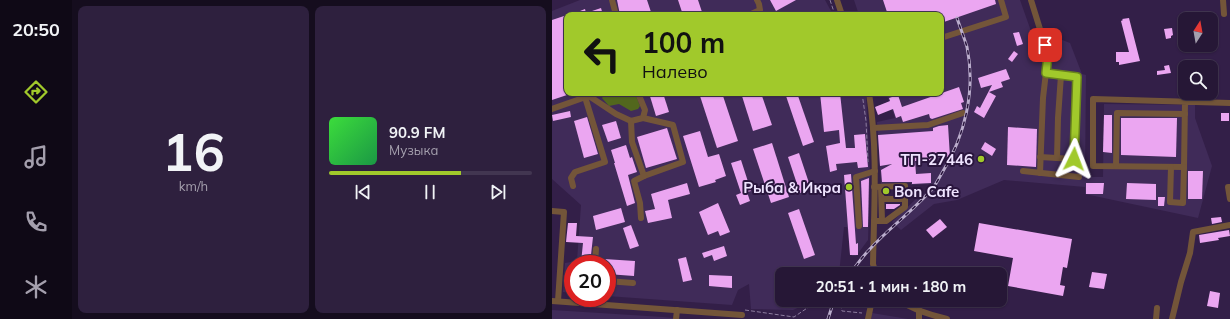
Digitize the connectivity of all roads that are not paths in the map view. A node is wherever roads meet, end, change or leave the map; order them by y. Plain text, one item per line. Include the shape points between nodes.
1 (612, 0) edge
2 (757, 0) edge
3 (837, 0) edge
4 (1001, 0) edge
5 (1031, 0) edge
6 (1223, 0) edge
7 (615, 12) edge
8 (756, 12) edge
9 (841, 12) edge
10 (1224, 14) dead end
11 (944, 37) edge
12 (1046, 73) junction
13 (1061, 75) junction
14 (639, 96) edge
15 (869, 96) edge
16 (587, 97) junction
17 (1185, 102) junction
18 (1230, 103) edge
19 (552, 109) edge
20 (963, 113) dead end
21 (1185, 114) junction
22 (643, 118) junction
23 (631, 122) junction
24 (873, 128) junction
25 (1040, 157) junction
26 (1057, 158) junction
27 (1116, 166) junction
28 (1171, 167) junction
29 (1184, 167) junction
30 (872, 171) junction
31 (1023, 171) dead end
32 (1040, 173) junction
33 (644, 176) junction
34 (1079, 177) dead end
35 (573, 186) dead end
36 (874, 187) junction
37 (881, 187) junction
38 (1230, 187) edge
39 (882, 199) junction
40 (905, 199) junction
41 (1230, 199) edge
42 (552, 211) edge
43 (641, 218) dead end
44 (874, 221) junction
45 (882, 221) junction
46 (1230, 225) edge
47 (859, 226) dead end
48 (596, 249) dead end
49 (596, 255) edge
50 (875, 267) edge
51 (552, 278) edge
52 (560, 279) junction
53 (616, 282) edge
54 (633, 283) dead end
55 (555, 301) edge
56 (616, 303) edge
57 (913, 307) edge
58 (1157, 308) dead end
59 (677, 310) junction
60 (919, 310) junction
61 (736, 316) edge
62 (676, 319) edge
63 (919, 319) edge
64 (947, 319) edge
65 (1156, 319) edge
66 (1172, 319) edge

1 - 7 street
2 - 8 street via 760,10
3 - 9 street
4 - 11 street via 1006,17
5 - 12 street via 1048,55
6 - 10 street
12 - 13 street
12 - 25 street
13 - 26 street
13 - 26 street via 1077,77 1074,159
14 - 22 street via 645,110
15 - 24 street
16 - 19 street
16 - 23 street
16 - 35 street via 605,162 575,172 571,178
17 - 18 street
17 - 21 street
17 - 27 street via 1093,99 1093,166
20 - 24 street via 928,125
21 - 27 street via 1117,113
21 - 29 street
22 - 23 street
22 - 33 street via 673,125 683,162
23 - 33 street via 632,142
24 - 30 street
25 - 26 street
25 - 32 street
27 - 28 street
28 - 29 street
28 - 29 street via 1170,202 1183,203
30 - 36 street
30 - 47 street via 856,177
31 - 32 street
32 - 34 street
33 - 43 street via 634,181
36 - 37 street
36 - 44 street
37 - 39 street
37 - 40 street via 905,186
38 - 41 street
39 - 40 street
39 - 45 street
40 - 45 street via 905,207 886,221
42 - 52 street via 564,212
44 - 45 street
44 - 50 street
46 - 66 street via 1193,232 1190,253
48 - 49 street
51 - 52 street
52 - 55 street
53 - 54 street
56 - 59 street
57 - 60 street
58 - 65 street
59 - 61 street
59 - 62 street
60 - 63 street
60 - 64 street

